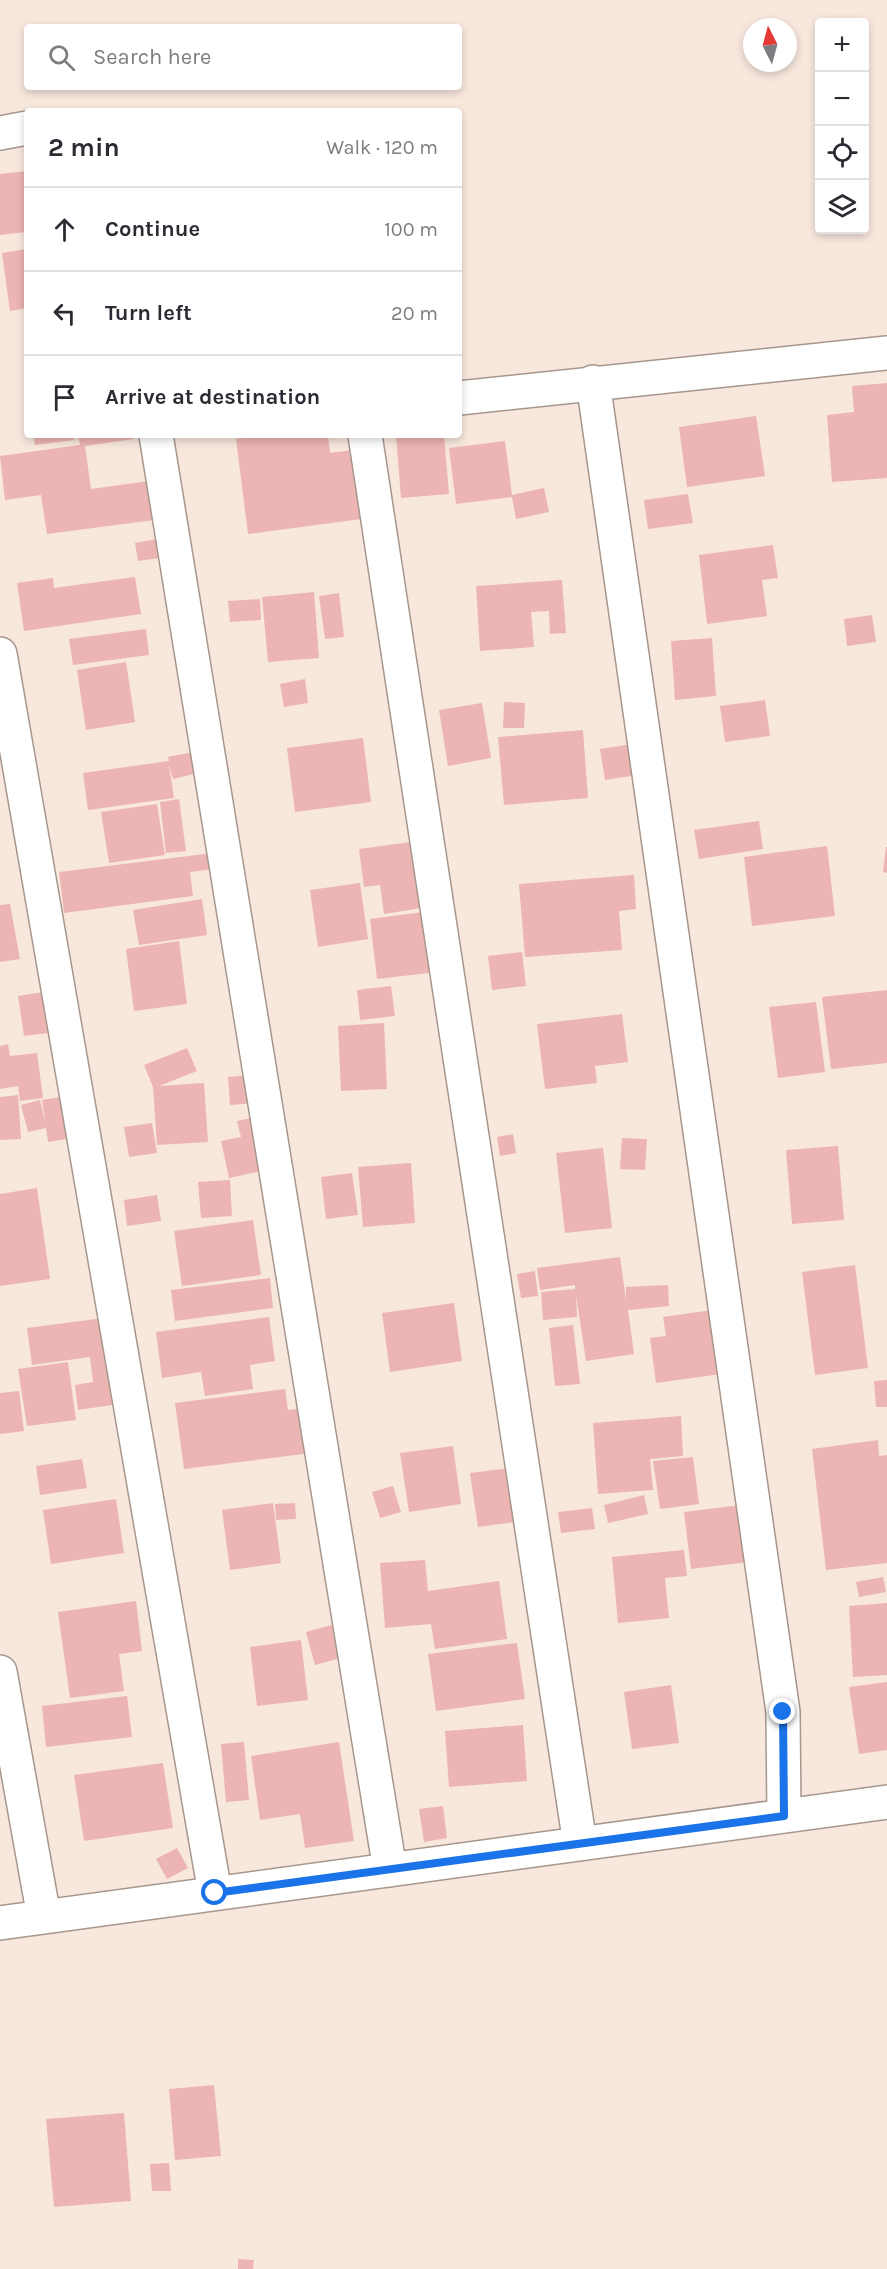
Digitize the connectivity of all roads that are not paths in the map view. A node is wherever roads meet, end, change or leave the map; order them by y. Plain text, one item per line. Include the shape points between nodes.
1 (24, 129) edge
2 (0, 133) edge
3 (887, 353) edge
4 (593, 382) junction
5 (462, 398) edge
6 (156, 438) edge
7 (365, 438) edge
8 (0, 654) edge
9 (0, 1672) edge
10 (887, 1802) edge
11 (784, 1816) junction
12 (580, 1844) junction
13 (390, 1870) junction
14 (215, 1893) junction
15 (44, 1917) junction
16 (0, 1923) edge

1 - 2 street
3 - 4 street
4 - 5 street
4 - 11 street via 783,1712
6 - 13 street
7 - 12 street
8 - 14 street
9 - 15 street
10 - 11 street
11 - 12 street
12 - 13 street
13 - 14 street
14 - 15 street
15 - 16 street

